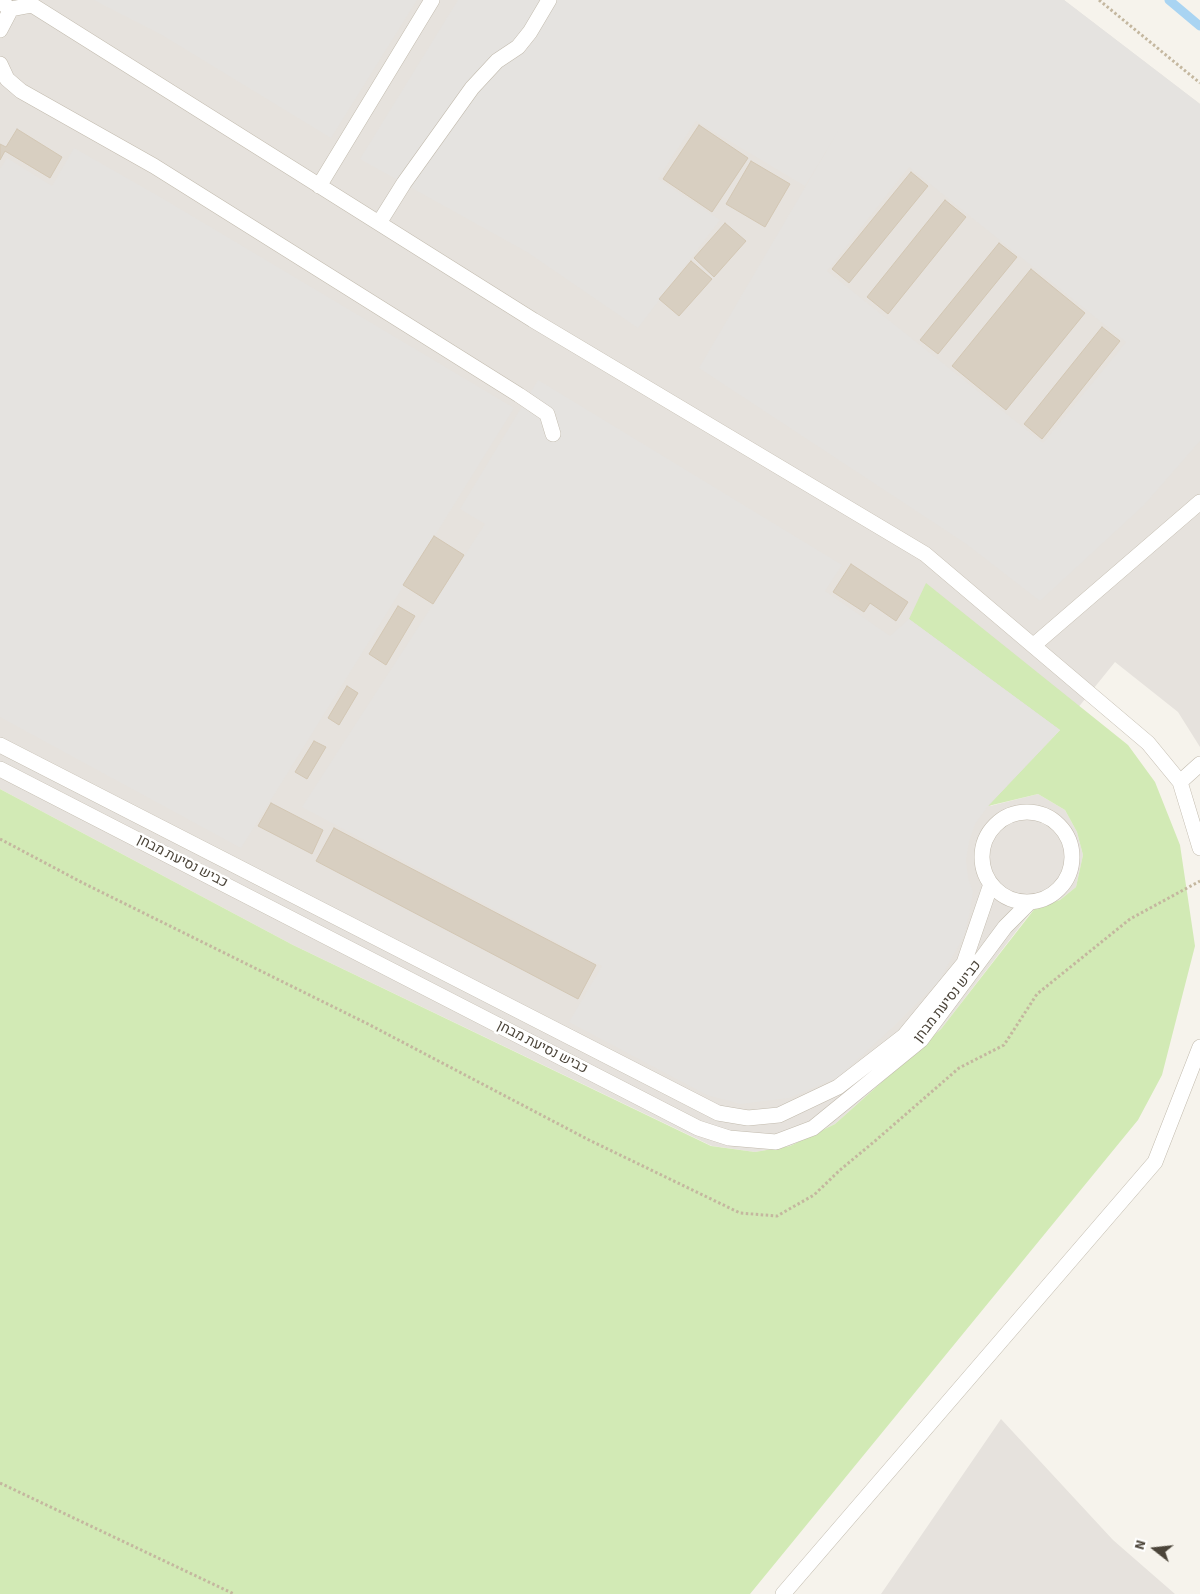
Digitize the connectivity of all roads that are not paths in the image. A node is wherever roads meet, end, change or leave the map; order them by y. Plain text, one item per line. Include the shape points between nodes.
1 (432, 0) edge
2 (549, 0) edge
3 (5, 6) edge
4 (0, 30) edge
5 (0, 64) edge
6 (319, 186) junction
7 (379, 223) junction
8 (553, 434) dead end
9 (1200, 502) edge
10 (1034, 645) junction
11 (0, 745) edge
12 (1200, 764) edge
13 (0, 769) edge
14 (1180, 782) junction
15 (1200, 848) edge
16 (991, 884) junction
17 (1030, 902) junction
18 (1200, 1047) edge
19 (783, 1594) edge

1 - 6 lane
2 - 7 lane via 518,47 497,61 472,88
3 - 4 lane
3 - 6 lane via 32,5
5 - 8 lane via 7,79 21,91 154,166 519,395 547,414
6 - 7 lane
7 - 10 lane via 599,360 925,554
9 - 10 lane
10 - 14 lane via 1148,743
11 - 16 lane, כביש נסיעת מבחן via 718,1113 748,1118 779,1115 838,1087 904,1036 964,962
12 - 14 lane
13 - 17 lane, כביש נסיעת מבחן via 698,1128 729,1138 776,1142 813,1128 921,1040 1006,927
14 - 15 lane
16 - 17 lane via 1016,901
16 - 17 lane via 982,856 992,828 1003,818 1017,813 1046,815 1067,836 1072,850 1072,865 1058,890
18 - 19 lane via 1155,1162

